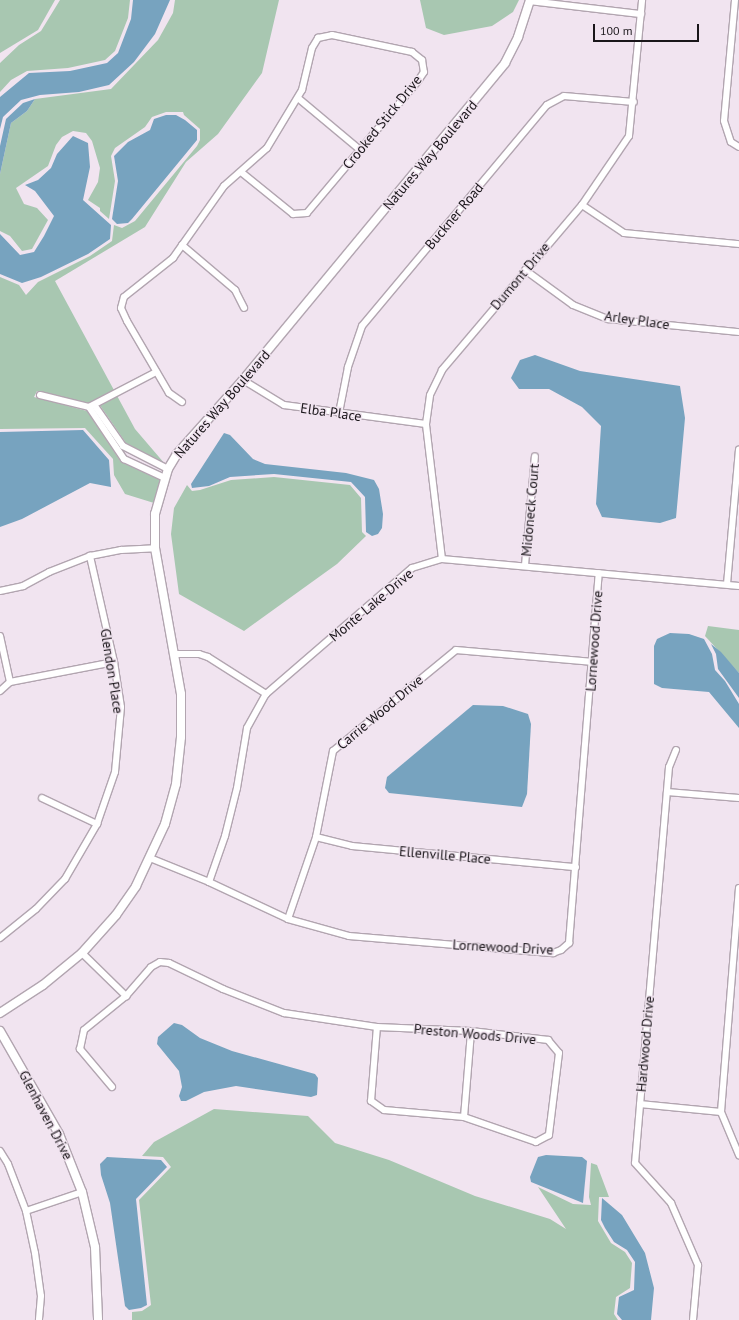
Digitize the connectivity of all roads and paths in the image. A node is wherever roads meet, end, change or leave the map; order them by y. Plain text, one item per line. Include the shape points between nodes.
1 (530, 0) edge
2 (642, 0) edge
3 (735, 0) edge
4 (641, 14) junction
5 (298, 98) junction
6 (634, 102) junction
7 (739, 147) edge
8 (359, 149) junction
9 (241, 172) junction
10 (582, 205) junction
11 (739, 244) edge
12 (182, 245) junction
13 (525, 270) junction
14 (244, 308) dead end
15 (739, 332) edge
16 (156, 372) junction
17 (243, 380) junction
18 (40, 395) dead end
19 (182, 402) dead end
20 (92, 406) junction
21 (338, 413) junction
22 (426, 424) junction
23 (739, 450) edge
24 (534, 456) dead end
25 (146, 459) junction
26 (142, 469) junction
27 (168, 469) junction
28 (165, 478) junction
29 (155, 548) junction
30 (90, 556) junction
31 (442, 559) junction
32 (525, 565) junction
33 (599, 573) junction
34 (727, 584) junction
35 (739, 586) edge
36 (0, 591) edge
37 (0, 636) edge
38 (175, 654) junction
39 (114, 662) junction
40 (593, 662) junction
41 (10, 682) junction
42 (0, 691) edge
43 (266, 694) junction
44 (676, 750) dead end
45 (667, 792) junction
46 (42, 798) dead end
47 (739, 798) edge
48 (98, 824) junction
49 (316, 837) junction
50 (150, 858) junction
51 (576, 867) junction
52 (209, 882) junction
53 (739, 888) edge
54 (288, 919) junction
55 (0, 938) edge
56 (82, 952) junction
57 (736, 959) edge
58 (126, 996) junction
59 (0, 1013) edge
60 (377, 1027) junction
61 (0, 1031) edge
62 (471, 1031) junction
63 (112, 1087) dead end
64 (640, 1104) junction
65 (721, 1112) junction
66 (464, 1117) junction
67 (0, 1151) edge
68 (739, 1155) edge
69 (82, 1192) junction
70 (26, 1211) junction
71 (39, 1320) edge
72 (98, 1320) edge
73 (693, 1320) edge

1 - 4 street
1 - 17 street, Natures Way Boulevard via 518,37 505,63
2 - 4 street, Dumont Drive
3 - 7 street via 724,121 731,142
4 - 6 street, Dumont Drive
5 - 8 street
5 - 8 street, Crooked Stick Drive via 305,84 314,44 324,35 418,55 424,66 422,76
5 - 9 street, Crooked Stick Drive via 267,148
6 - 10 street, Dumont Drive via 629,136
6 - 21 street, Buckner Road via 564,96 547,105 362,326 348,367
8 - 9 street, Crooked Stick Drive via 310,210 301,215 293,214 284,208
9 - 12 street, Crooked Stick Drive via 224,186
10 - 11 street via 624,233
10 - 13 street, Dumont Drive
12 - 14 street via 235,290
12 - 16 street, Crooked Stick Drive via 173,258 126,294 121,304 122,311
13 - 15 street, Arley Place via 573,305 608,319
13 - 22 street, Dumont Drive via 442,370 430,395
16 - 19 street, Crooked Stick Drive via 169,393
16 - 20 street
17 - 21 street, Elba Place via 284,405
17 - 27 street, Natures Way Boulevard via 177,454
18 - 20 street
20 - 25 street via 123,446
20 - 26 street via 118,453
21 - 22 street, Elba Place
22 - 31 street, Dumont Drive
23 - 34 street
24 - 32 street, Midoneck Court
25 - 26 street
25 - 27 street
26 - 28 street
27 - 28 street, Natures Way Boulevard
28 - 29 street, Natures Way Boulevard via 155,514
29 - 30 street via 121,550
29 - 38 street, Natures Way Boulevard
30 - 36 street via 49,572 23,586
30 - 39 street, Glendon Place
31 - 32 street, Monte Lake Drive
31 - 43 street, Monte Lake Drive via 412,568
32 - 33 street, Monte Lake Drive
33 - 34 street, Monte Lake Drive
33 - 40 street, Lornewood Drive
34 - 35 street, Monte Lake Drive
37 - 41 street
38 - 43 street via 199,654 208,657
38 - 50 street, Natures Way Boulevard via 181,694 181,737 176,784 165,824
39 - 41 street
39 - 48 street, Glendon Place via 120,707 115,772
40 - 49 street, Carrie Wood Drive via 456,650 333,751
40 - 51 street, Lornewood Drive
41 - 42 street
43 - 52 street, Monte Lake Drive via 247,728 237,788 225,836
44 - 45 street, Hardwood Drive via 669,767
45 - 47 street
45 - 64 street, Hardwood Drive
46 - 48 street
48 - 55 street, Glendon Place via 65,879 36,909
49 - 51 street, Ellenville Place via 352,846
49 - 54 street, Carrie Wood Drive
50 - 52 street, Lornewood Drive
50 - 56 street, Natures Way Boulevard via 116,915
51 - 54 street, Lornewood Drive via 569,943 562,950 553,953 349,936
52 - 54 street, Lornewood Drive
53 - 57 street
56 - 58 street
56 - 59 street, Natures Way Boulevard via 43,985
57 - 65 street
58 - 60 street, Preston Woods Drive via 151,967 160,962 169,963 223,989 284,1013
58 - 63 street, Preston Woods Drive via 84,1030 80,1050
60 - 62 street, Preston Woods Drive
60 - 66 street, Preston Woods Drive via 372,1101 384,1110
61 - 69 street, Glenhaven Drive via 59,1134
62 - 66 street
62 - 66 street, Preston Woods Drive via 548,1040 559,1053 549,1135 536,1142
64 - 65 street
64 - 73 street, Hardwood Drive via 635,1163 670,1203 698,1265
65 - 68 street
67 - 70 street via 8,1164
69 - 70 street
69 - 72 street, Glenhaven Drive via 94,1247
70 - 71 street via 41,1296

